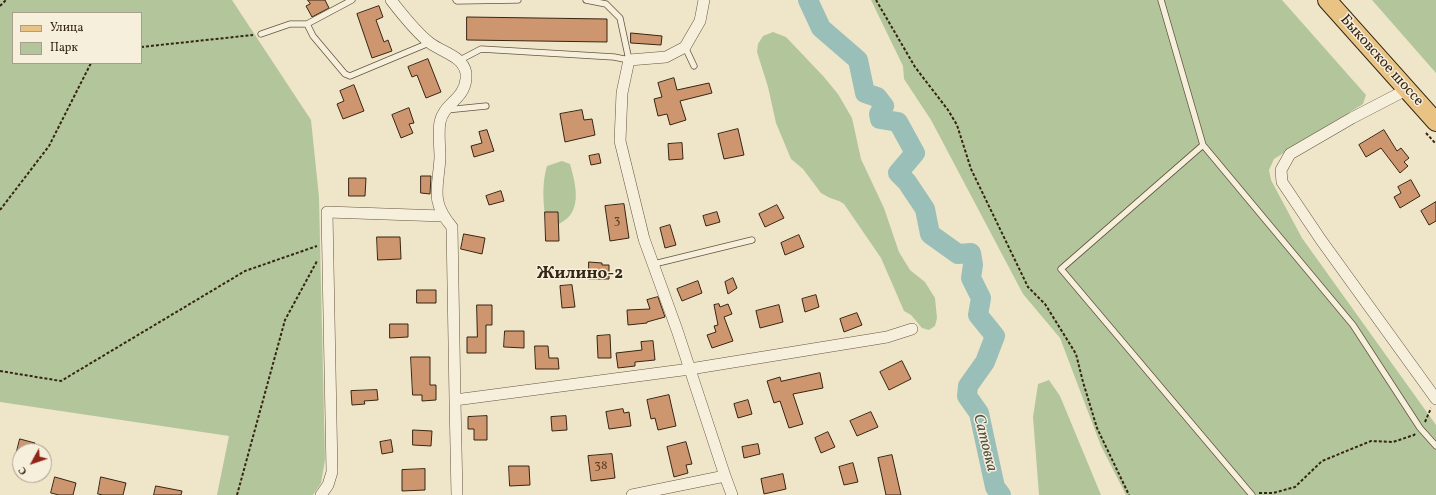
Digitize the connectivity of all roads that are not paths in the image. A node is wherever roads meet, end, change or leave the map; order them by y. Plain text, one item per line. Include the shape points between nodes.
1 (352, 0) edge
2 (391, 0) edge
3 (456, 0) edge
4 (508, 0) edge
5 (518, 0) edge
6 (586, 0) edge
7 (704, 0) edge
8 (1160, 0) edge
9 (1327, 0) edge
10 (307, 24) junction
11 (260, 34) road end
12 (430, 42) junction
13 (685, 47) junction
14 (460, 60) junction
15 (629, 60) junction
16 (694, 66) dead end
17 (1406, 90) junction
18 (486, 106) dead end
19 (446, 110) junction
20 (1436, 122) edge
21 (1204, 145) junction
22 (443, 216) junction
23 (752, 240) dead end
24 (654, 264) junction
25 (912, 329) dead end
26 (690, 369) junction
27 (1435, 398) edge
28 (455, 400) junction
29 (1436, 446) edge
30 (725, 476) junction
31 (1251, 494) edge
32 (321, 495) edge
33 (457, 495) edge
34 (632, 495) edge
35 (732, 495) edge

1 - 10 lane
2 - 12 street
3 - 4 lane
4 - 5 lane
6 - 15 lane via 606,4 620,18
7 - 13 street via 700,21
8 - 21 lane
9 - 17 main road, Быковское шоссе
10 - 11 lane via 290,24
10 - 12 lane via 313,36 345,74 350,76
12 - 14 street
13 - 15 street via 666,57
13 - 16 lane
14 - 15 lane via 481,49
14 - 19 street via 466,73 465,86 460,96
15 - 24 street via 622,93 620,141 644,239
17 - 20 main road, Быковское шоссе
17 - 27 street via 1290,154 1281,170 1282,182
18 - 19 lane
19 - 22 street via 440,122 436,197
21 - 29 lane via 1354,325 1420,428
21 - 31 lane via 1061,269
22 - 28 street via 452,227
22 - 32 street via 327,212 332,472 328,486
23 - 24 lane
24 - 26 street
25 - 26 street via 887,336
26 - 28 street
26 - 30 street
28 - 33 street
30 - 34 street
30 - 35 street

